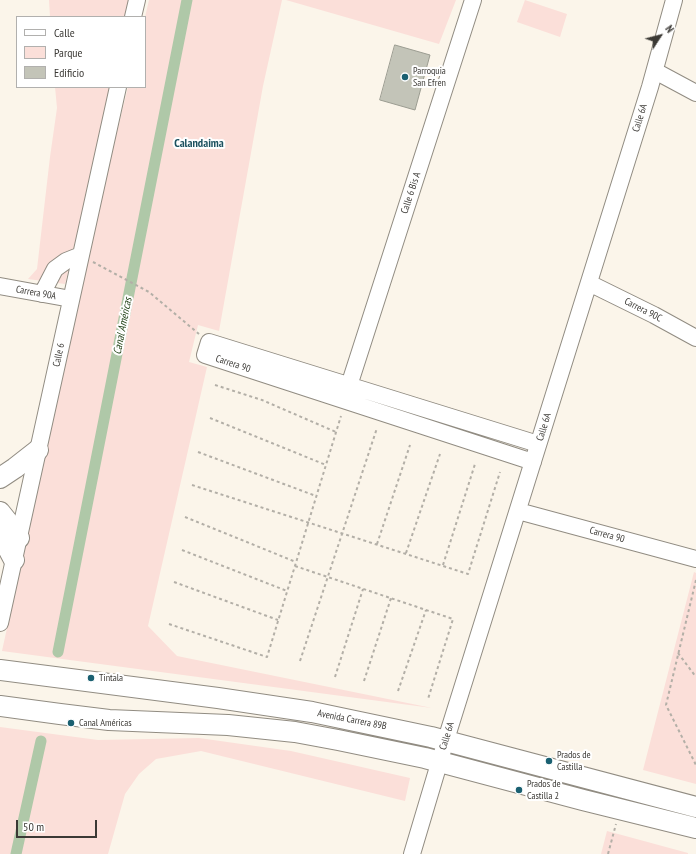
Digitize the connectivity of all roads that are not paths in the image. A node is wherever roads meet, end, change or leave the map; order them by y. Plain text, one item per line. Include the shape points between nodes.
1 (137, 0) edge
2 (473, 0) edge
3 (674, 0) edge
4 (133, 16) edge
5 (655, 71) junction
6 (118, 88) edge
7 (696, 92) edge
8 (81, 256) junction
9 (589, 283) junction
10 (0, 286) edge
11 (42, 294) junction
12 (71, 299) junction
13 (696, 338) edge
14 (209, 342) road end
15 (347, 393) junction
16 (538, 444) junction
17 (38, 450) junction
18 (533, 462) junction
19 (0, 478) edge
20 (518, 511) junction
21 (0, 512) edge
22 (9, 536) edge
23 (696, 559) edge
24 (14, 560) joint
25 (0, 623) edge
26 (0, 670) edge
27 (0, 706) edge
28 (446, 741) junction
29 (439, 762) junction
30 (696, 807) edge
31 (696, 828) edge
32 (412, 854) edge

1 - 4 street
2 - 15 street, Calle 6 Bis A
3 - 5 street, Calle 6A
5 - 7 street
5 - 9 street, Calle 6A
6 - 8 street, Calle 6
8 - 11 street via 66,261 55,269
8 - 12 street, Calle 6
9 - 13 street, Carrera 90C
9 - 16 street, Calle 6A
10 - 11 street, Carrera 90A
11 - 12 street, Carrera 90A
12 - 17 street, Calle 6
14 - 15 street, Carrera 90
15 - 16 street, Carrera 90
15 - 18 street, Carrera 90
16 - 18 street, Calle 6A
17 - 19 main road
17 - 22 street, Calle 6
18 - 20 street, Calle 6A
20 - 23 street, Carrera 90
20 - 28 street, Calle 6A
21 - 22 main road via 8,522
22 - 24 main road
24 - 25 street
26 - 28 main road, Avenida Carrera 89B via 312,712
27 - 29 main road via 109,720 228,725 294,732
28 - 29 street, Calle 6A
28 - 30 main road, Avenida Carrera 89B
29 - 31 main road
29 - 32 street, Calle 6A

